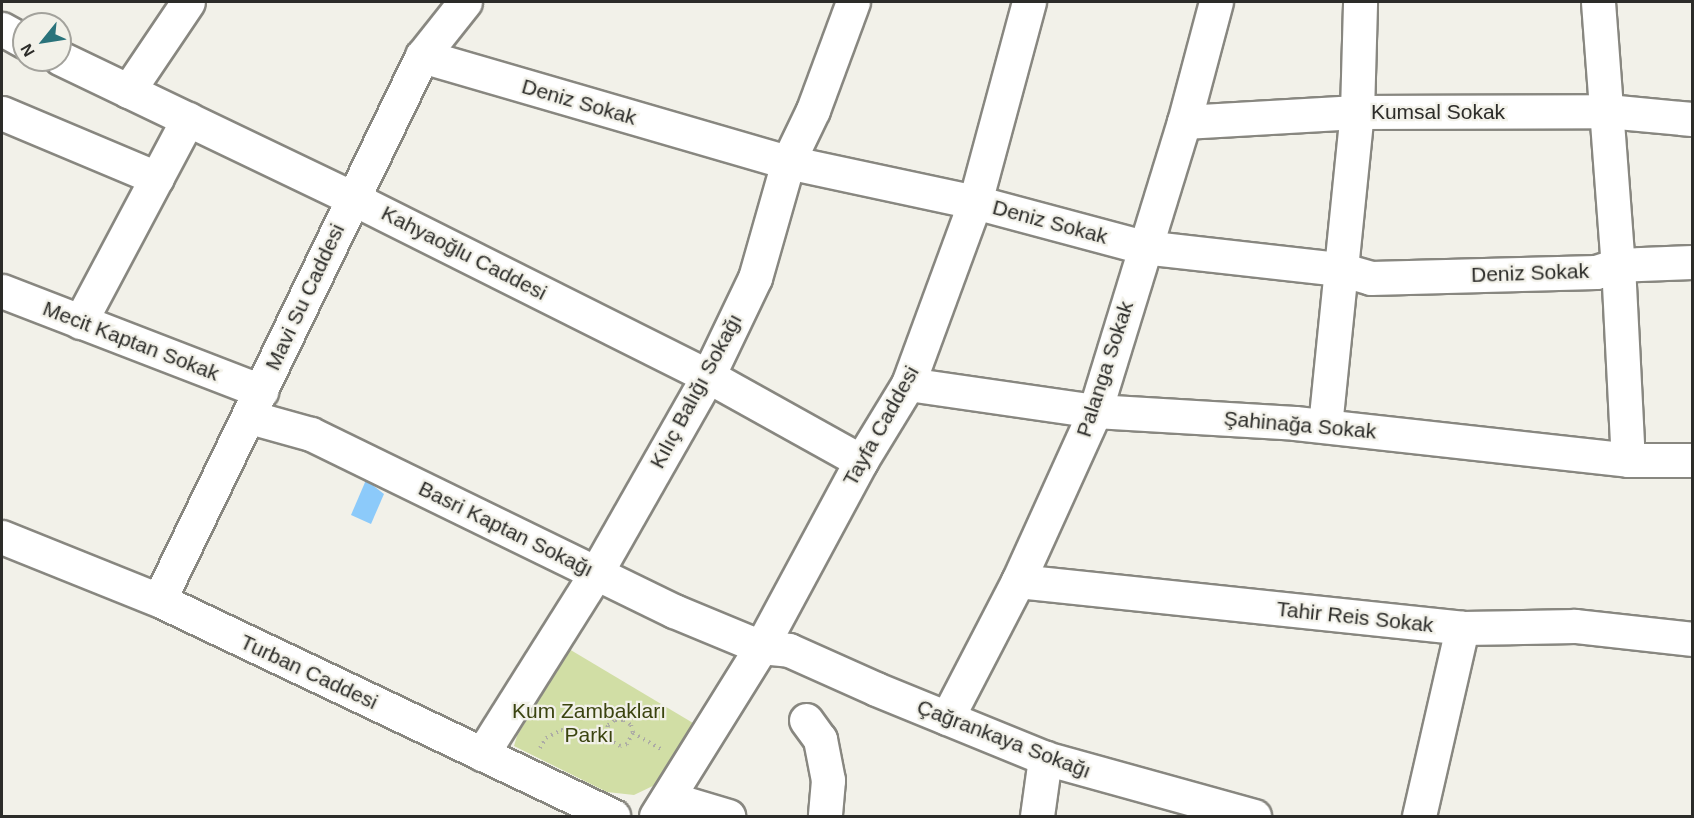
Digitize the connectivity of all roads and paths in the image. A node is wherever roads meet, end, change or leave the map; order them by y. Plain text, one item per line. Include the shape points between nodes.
1 (188, 2) edge
2 (465, 2) edge
3 (853, 2) edge
4 (1029, 2) edge
5 (1216, 2) edge
6 (1360, 2) edge
7 (1598, 2) edge
8 (422, 56) junction
9 (72, 64) edge
10 (128, 91) junction
11 (1607, 111) junction
12 (1357, 112) junction
13 (2, 113) edge
14 (1692, 119) edge
15 (188, 120) junction
16 (1184, 122) junction
17 (788, 162) junction
18 (157, 178) junction
19 (352, 198) junction
20 (975, 202) junction
21 (1143, 247) junction
22 (1692, 262) edge
23 (1618, 265) junction
24 (1340, 269) junction
25 (2, 291) edge
26 (80, 322) junction
27 (708, 376) junction
28 (908, 384) junction
29 (255, 404) junction
30 (1095, 411) junction
31 (1324, 426) junction
32 (1628, 460) junction
33 (1692, 460) edge
34 (861, 461) junction
35 (2, 537) edge
36 (596, 573) junction
37 (1018, 581) junction
38 (159, 600) junction
39 (1462, 628) junction
40 (1692, 639) edge
41 (761, 647) junction
42 (947, 718) junction
43 (806, 720) dead end
44 (606, 733) junction
45 (482, 754) junction
46 (1045, 758) junction
47 (527, 776) junction
48 (662, 807) edge
49 (613, 816) edge
50 (728, 816) edge
51 (825, 816) edge
52 (1037, 816) edge
53 (1254, 816) edge
54 (1419, 816) edge

1 - 10 street
2 - 8 street, Mavi Su Caddesi
3 - 17 street, Kılıç Balığı Sokağı via 813,110
4 - 20 street, Tayfa Caddesi
5 - 16 street, Palanga Sokak
6 - 12 street
7 - 11 street
8 - 17 street, Deniz Sokak
8 - 19 street, Mavi Su Caddesi
9 - 10 street, Kahyaoğlu Caddesi
10 - 15 street, Kahyaoğlu Caddesi
11 - 12 street, Kumsal Sokak
11 - 14 street, Kumsal Sokak
11 - 23 street
12 - 16 street, Kumsal Sokak
12 - 24 street
13 - 18 street
15 - 18 street
15 - 19 street, Kahyaoğlu Caddesi
16 - 21 street, Palanga Sokak
17 - 20 street, Deniz Sokak
17 - 27 street, Kılıç Balığı Sokağı via 755,278
18 - 26 street
19 - 27 street, Kahyaoğlu Caddesi
19 - 29 street, Mavi Su Caddesi
20 - 21 street, Deniz Sokak
20 - 28 street, Tayfa Caddesi
21 - 24 street, Deniz Sokak
21 - 30 street, Palanga Sokak
22 - 23 street, Deniz Sokak
23 - 24 street, Deniz Sokak via 1596,272 1371,278
23 - 32 street
24 - 31 street
25 - 26 street, Mecit Kaptan Sokak
26 - 29 street, Mecit Kaptan Sokak
27 - 34 street, Kahyaoğlu Caddesi
27 - 36 street, Kılıç Balığı Sokağı
28 - 30 street, Şahinağa Sokak
28 - 34 street, Tayfa Caddesi
29 - 36 street, Basri Kaptan Sokağı
29 - 38 street, Mavi Su Caddesi
30 - 31 street, Şahinağa Sokak
30 - 37 street, Palanga Sokak
31 - 32 street, Şahinağa Sokak
32 - 33 street, Şahinağa Sokak
34 - 41 street, Tayfa Caddesi
35 - 38 street, Turban Caddesi
36 - 41 street, Basri Kaptan Sokağı
36 - 45 street, Kılıç Balığı Sokağı
37 - 39 street, Tahir Reis Sokak
37 - 42 street, Palanga Sokak
38 - 45 street, Turban Caddesi
39 - 40 street, Tahir Reis Sokak via 1575,626
39 - 54 street
41 - 42 street, Çağrankaya Sokağı via 789,650
41 - 48 street, Tayfa Caddesi
42 - 46 street, Çağrankaya Sokağı
43 - 51 street via 820,739 828,780
44 - 44 path via 608,739 620,746 627,744 633,733 631,724 624,720 608,725
44 - 47 path via 561,730 546,738
45 - 47 street, Turban Caddesi
46 - 52 street
46 - 53 street, Çağrankaya Sokağı
47 - 49 street, Turban Caddesi
48 - 50 street

